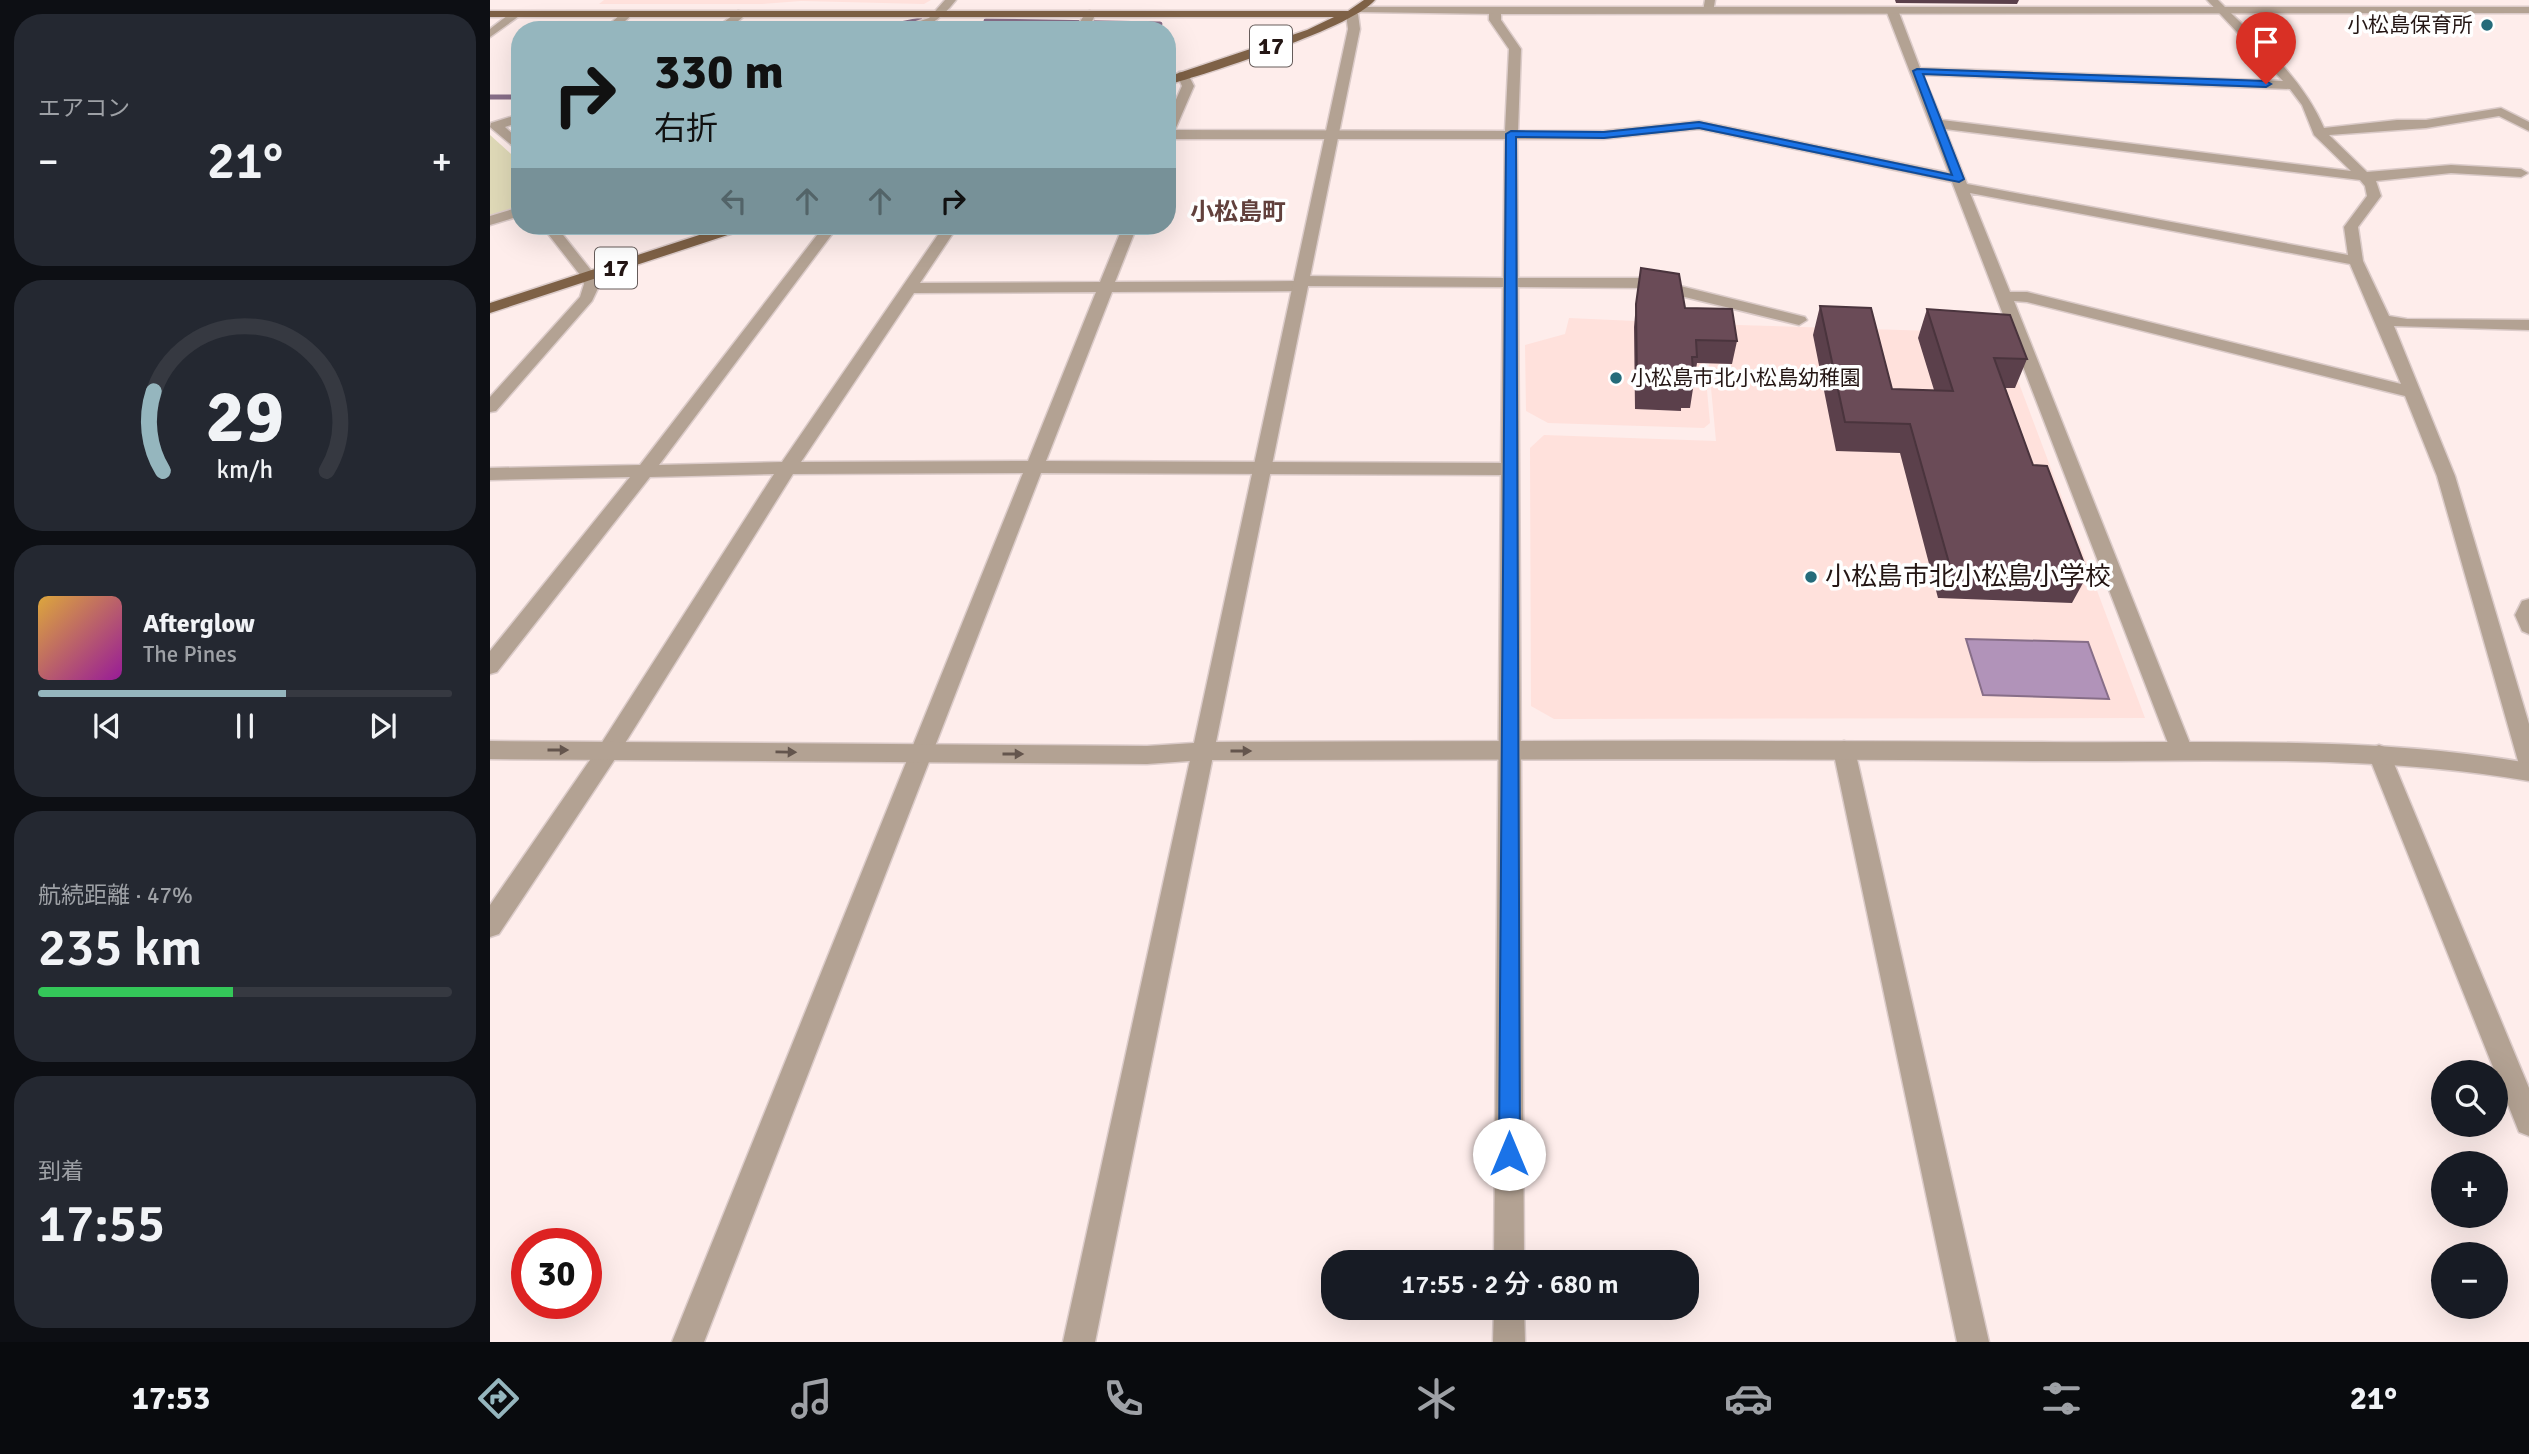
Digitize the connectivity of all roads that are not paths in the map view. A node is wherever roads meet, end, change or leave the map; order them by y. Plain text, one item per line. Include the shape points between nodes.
1 (951, 0) edge
2 (1370, 0) edge
3 (2217, 5) edge
4 (1709, 6) edge
5 (1892, 10) junction
6 (2529, 10) edge
7 (1356, 11) junction
8 (1495, 12) junction
9 (742, 13) junction
10 (940, 13) junction
11 (490, 14) edge
12 (516, 14) junction
13 (627, 14) junction
14 (619, 21) edge
15 (731, 21) edge
16 (929, 21) edge
17 (1070, 21) edge
18 (1111, 21) edge
19 (490, 34) edge
20 (1917, 71) junction
21 (1184, 75) junction
22 (1176, 78) edge
23 (2293, 85) junction
24 (511, 109) edge
25 (1176, 114) edge
26 (511, 121) edge
27 (1939, 124) junction
28 (493, 127) edge
29 (2529, 127) edge
30 (2319, 132) junction
31 (1332, 134) junction
32 (1511, 134) junction
33 (1176, 135) edge
34 (511, 141) edge
35 (2521, 173) dead end
36 (2364, 176) junction
37 (1960, 183) junction
38 (511, 214) edge
39 (490, 221) edge
40 (557, 235) edge
41 (714, 235) edge
42 (824, 235) edge
43 (945, 235) edge
44 (1127, 235) edge
45 (2356, 261) junction
46 (589, 277) junction
47 (1511, 282) junction
48 (1302, 284) junction
49 (1107, 286) junction
50 (909, 288) junction
51 (2004, 296) junction
52 (490, 308) edge
53 (1799, 320) dead end
54 (2383, 320) junction
55 (2529, 324) edge
56 (2411, 392) junction
57 (490, 407) edge
58 (1262, 466) junction
59 (787, 468) junction
60 (1036, 468) junction
61 (1512, 469) junction
62 (643, 473) junction
63 (490, 474) edge
64 (2529, 606) edge
65 (2529, 626) edge
66 (490, 666) edge
67 (490, 750) edge
68 (609, 750) junction
69 (1511, 750) junction
70 (1844, 750) junction
71 (1203, 751) junction
72 (2182, 751) junction
73 (922, 753) junction
74 (2379, 754) junction
75 (2529, 761) edge
76 (2529, 772) edge
77 (490, 926) edge
78 (2529, 1122) edge
79 (1509, 1250) edge
80 (1509, 1320) edge
81 (688, 1342) edge
82 (1079, 1342) edge
83 (1509, 1342) edge
84 (1973, 1342) edge

1 - 10 street
2 - 7 main road, 17
3 - 5 street
3 - 6 street
3 - 23 street
4 - 5 street
4 - 8 street
5 - 20 street
7 - 8 street
7 - 18 main road
7 - 21 main road, 17 via 1311,32
7 - 31 street
8 - 32 street via 1495,20 1515,49
9 - 10 main road
9 - 13 main road
9 - 15 street
10 - 16 street
10 - 17 main road
11 - 12 main road
12 - 13 main road
12 - 19 street
13 - 14 street
20 - 23 street
20 - 27 street
21 - 22 main road, 17
21 - 25 street via 1188,86
23 - 30 street
24 - 28 street
26 - 28 street
27 - 36 street
27 - 37 street
28 - 34 street
29 - 30 street via 2501,112 2426,124
30 - 36 street
31 - 32 street
31 - 33 street
31 - 48 street
32 - 37 street via 1604,135 1699,125
32 - 47 street
35 - 36 street via 2451,169
36 - 45 street via 2374,195 2351,227
37 - 45 street
37 - 51 street
38 - 39 street
40 - 46 street
41 - 46 main road, 17
42 - 62 street
43 - 50 street
44 - 49 street
45 - 54 street
46 - 52 main road, 17
46 - 57 street via 592,284 587,298
47 - 48 street
47 - 53 street via 1657,284
47 - 61 street
48 - 49 street
48 - 58 street
49 - 50 street
49 - 60 street
50 - 59 street
51 - 56 street via 2027,297
51 - 72 street
54 - 55 street
54 - 56 street
56 - 75 street via 2446,476
58 - 60 street
58 - 61 street
58 - 71 street
59 - 60 street
59 - 62 street
59 - 68 street
60 - 73 street
61 - 69 street
62 - 63 street
62 - 66 street
64 - 65 street via 2525,615
67 -> 68 street
68 -> 73 street
68 - 77 street
69 - 70 street
71 -> 69 street
69 - 79 street
70 - 72 street
70 - 84 street
73 -> 71 street via 1147,755
71 - 82 street
72 - 74 street
73 - 81 street
74 - 76 street
74 - 78 street
80 - 83 street

